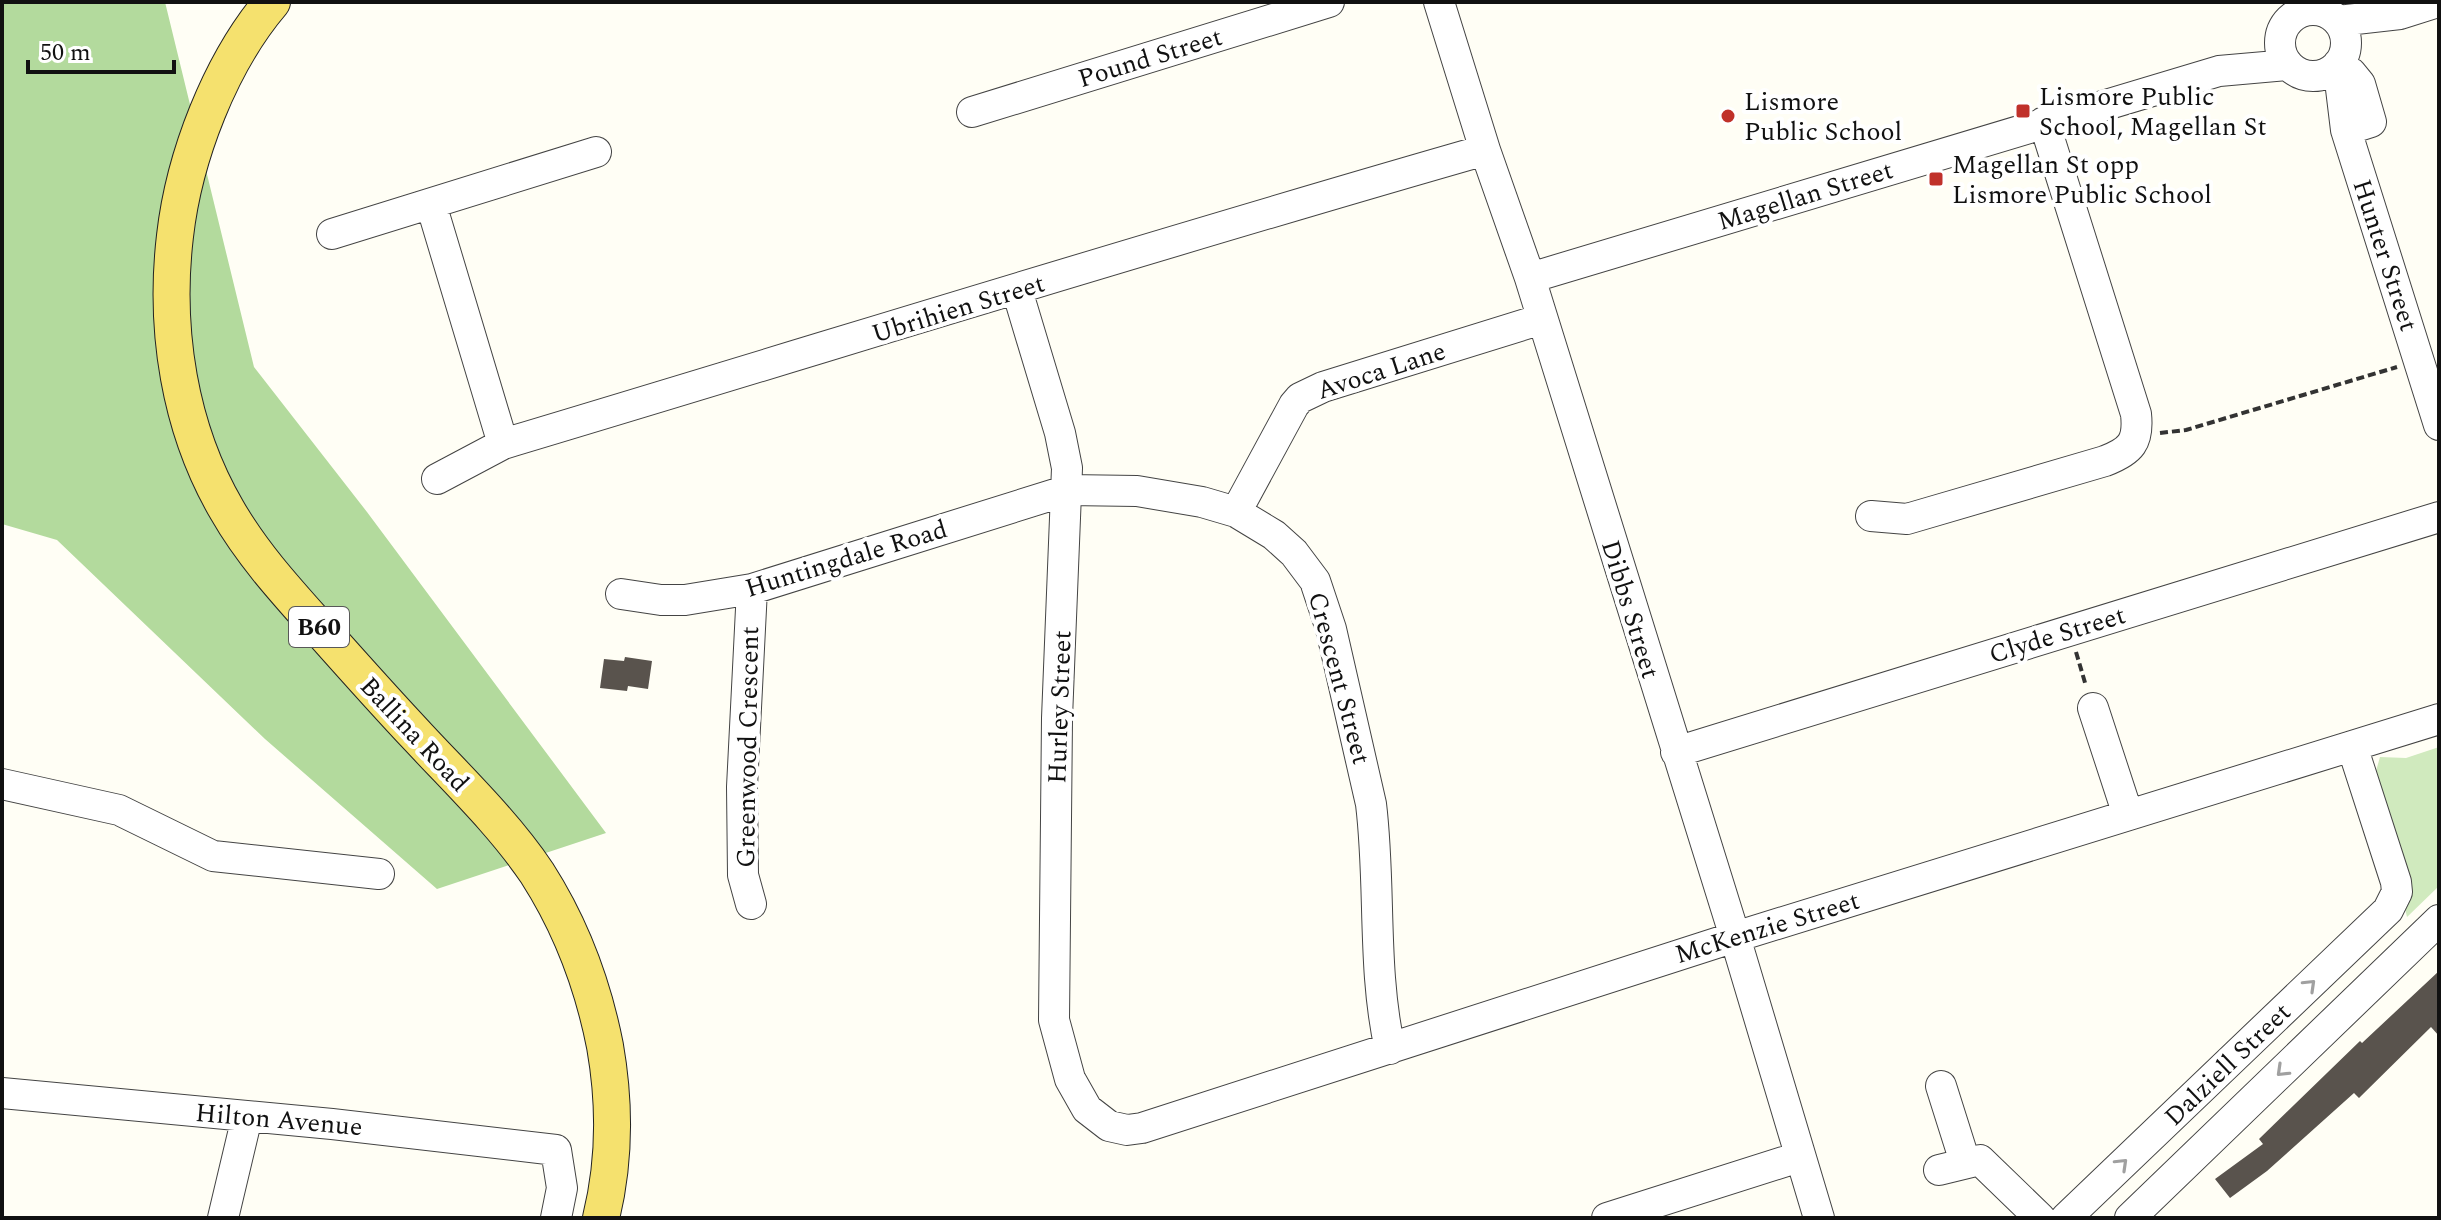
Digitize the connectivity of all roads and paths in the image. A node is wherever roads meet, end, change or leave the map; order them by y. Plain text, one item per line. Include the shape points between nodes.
1 (272, 2) edge
2 (1329, 2) edge
3 (1439, 2) edge
4 (2438, 2) edge
5 (2286, 18) edge
6 (2334, 37) edge
7 (2296, 70) junction
8 (2219, 71) junction
9 (972, 112) dead end
10 (2044, 122) junction
11 (2346, 130) junction
12 (1485, 150) junction
13 (596, 152) dead end
14 (431, 204) junction
15 (332, 234) dead end
16 (1530, 278) junction
17 (1017, 290) junction
18 (1542, 319) junction
19 (2419, 360) junction
20 (2136, 424) junction
21 (2439, 425) edge
22 (503, 444) junction
23 (437, 479) dead end
24 (1068, 490) junction
25 (1236, 512) junction
26 (1871, 516) dead end
27 (2439, 517) edge
28 (752, 589) junction
29 (621, 594) dead end
30 (2070, 631) junction
31 (2093, 708) joint
32 (2439, 719) edge
33 (2352, 746) junction
34 (1676, 752) junction
35 (2, 784) edge
36 (2128, 815) junction
37 (379, 874) dead end
38 (751, 904) dead end
39 (2388, 910) junction
40 (2439, 920) edge
41 (1735, 937) junction
42 (2416, 942) junction
43 (1390, 1049) junction
44 (1941, 1086) dead end
45 (2, 1093) edge
46 (247, 1117) junction
47 (1098, 1120) joint
48 (1799, 1157) junction
49 (223, 1218) edge
50 (556, 1218) edge
51 (601, 1218) edge
52 (1607, 1218) edge
53 (1819, 1218) edge
54 (2040, 1218) edge
55 (2066, 1218) edge
56 (2130, 1218) edge

1 - 51 main road, Ballina Road / B60 via 221,84 186,176 171,268 171,309 188,416 226,509 266,566 464,785 552,899 589,983 609,1069 613,1138
2 - 9 street, Pound Street
3 - 12 street, Dibbs Street
4 - 6 street
5 - 6 street via 2304,12
5 - 7 street via 2281,48
5 - 8 street, Magellan Street
6 - 7 street via 2323,75
6 - 11 street, Hunter Street
7 - 8 street, Magellan Street
7 - 11 street, Hunter Street
8 - 10 street, Magellan Street
10 - 16 street, Magellan Street
10 - 20 street
11 - 19 street, Hunter Street
12 - 16 street, Dibbs Street
12 - 17 street, Ubrihien Street
13 - 14 street
14 - 15 street
14 - 22 street
16 - 18 street, Dibbs Street
17 - 22 street, Ubrihien Street
17 - 24 street, Hurley Street via 1060,433
18 - 25 street, Avoca Lane via 1300,398
18 - 34 street, Dibbs Street
19 - 20 path via 2186,430
19 - 21 street, Hunter Street
20 - 26 street via 2135,442 2105,461 1907,519
22 - 23 street, Ubrihien Street
24 - 25 street, Crescent Street via 1137,491
24 - 28 street, Huntingdale Road
24 - 47 street, Hurley Street via 1057,718 1054,1020 1070,1079
25 - 43 street, Crescent Street via 1294,553 1315,581 1331,629 1371,804 1382,1006
27 - 30 street, Clyde Street
28 - 29 street, Huntingdale Road via 685,600
28 - 38 street, Greenwood Crescent via 742,787 743,875
30 - 31 path
30 - 34 street, Clyde Street
31 - 36 street
32 - 33 street, McKenzie Street
33 - 36 street, McKenzie Street
33 - 39 street via 2396,882
34 - 41 street, Dibbs Street
35 - 37 street via 119,810 213,856
36 - 41 street, McKenzie Street
39 - 42 street
55 -> 39 street, Dalziell Street
40 - 42 street, Dalziell Street
41 - 43 street, McKenzie Street
41 - 48 street, Dibbs Street
42 -> 56 street, Dalziell Street
43 - 47 street, McKenzie Street via 1142,1128 1118,1129
44 - 54 street via 1952,1166 1980,1160 1987,1164
45 - 46 street, Hilton Avenue
46 - 49 street
46 - 50 street, Hilton Avenue via 556,1150 562,1188
48 - 52 street
48 - 53 street, Dibbs Street

